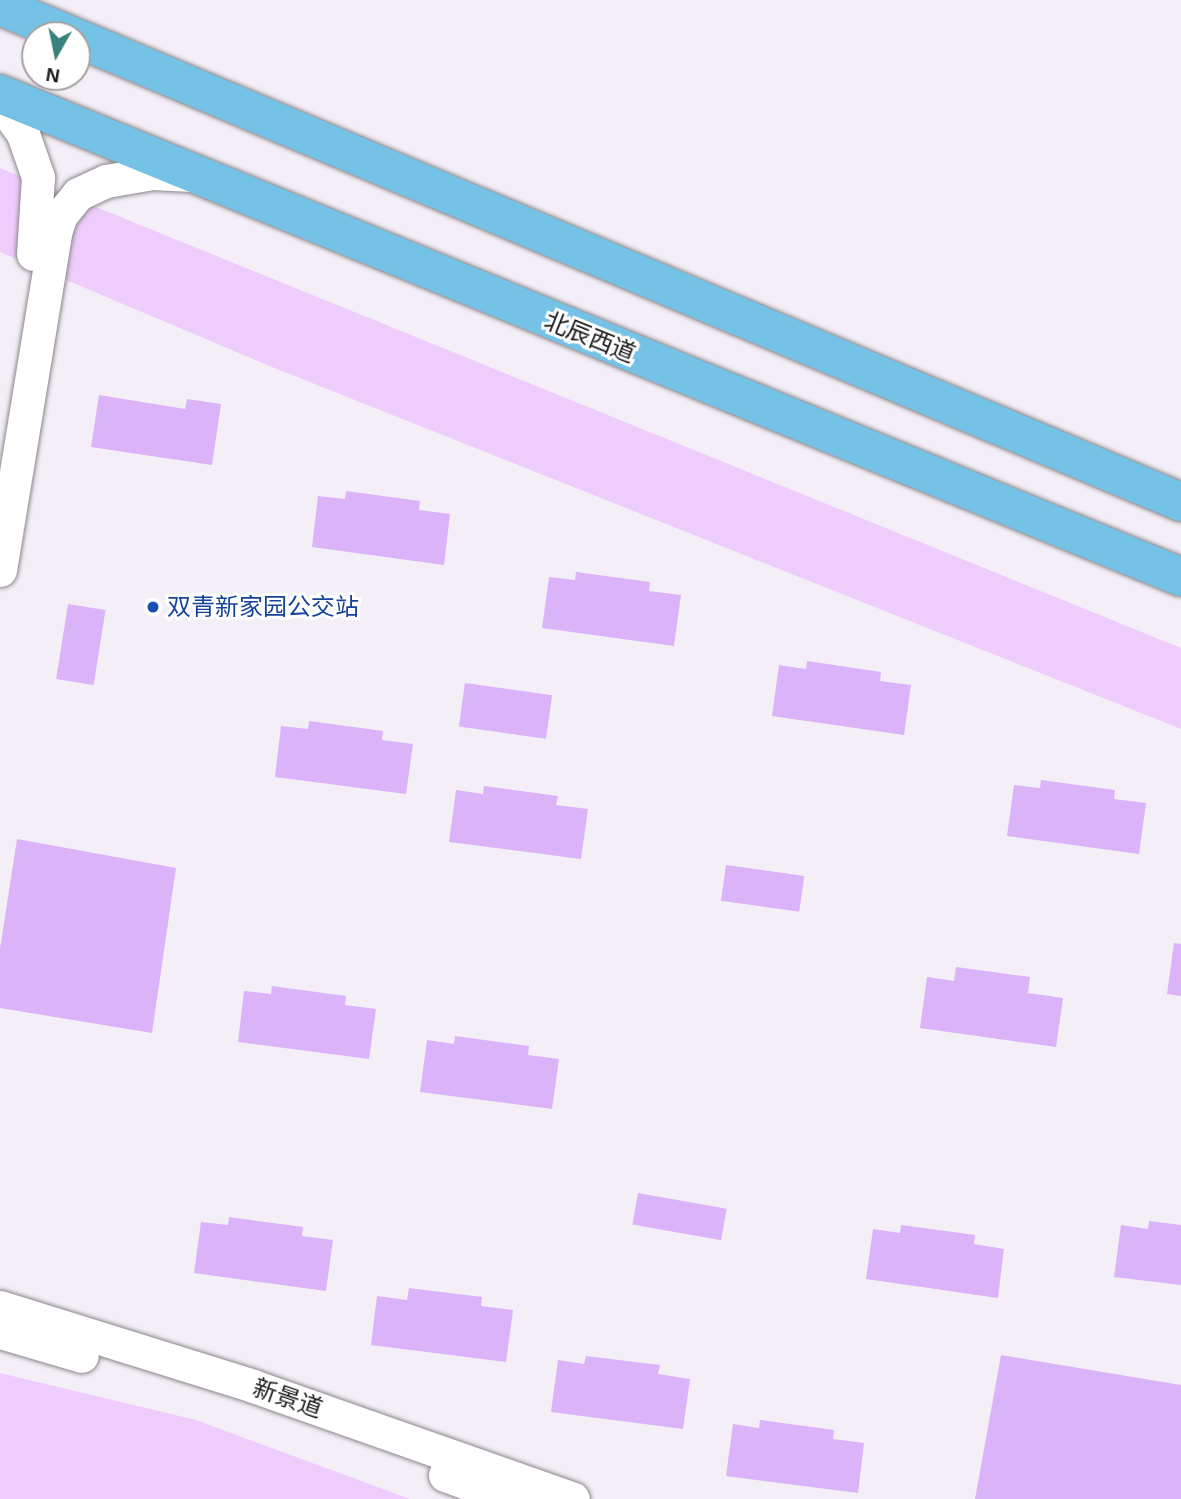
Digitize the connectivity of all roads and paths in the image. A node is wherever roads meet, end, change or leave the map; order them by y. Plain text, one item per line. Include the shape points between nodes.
1 (0, 6) edge
2 (36, 21) edge
3 (91, 44) edge
4 (0, 94) edge
5 (0, 102) edge
6 (197, 177) junction
7 (0, 454) edge
8 (1181, 502) edge
9 (0, 570) edge
10 (1181, 577) edge
11 (0, 1307) edge
12 (0, 1332) edge
13 (511, 1499) edge
14 (573, 1499) edge

1 - 2 main road
3 - 8 main road
4 - 6 main road, 北辰西道
5 - 7 street via 30,150 38,177 39,206
6 - 9 street via 152,173 106,181 78,194 61,215
6 - 10 main road, 北辰西道
11 - 14 street, 新景道 via 253,1386
12 - 13 street, 新景道 via 210,1393

